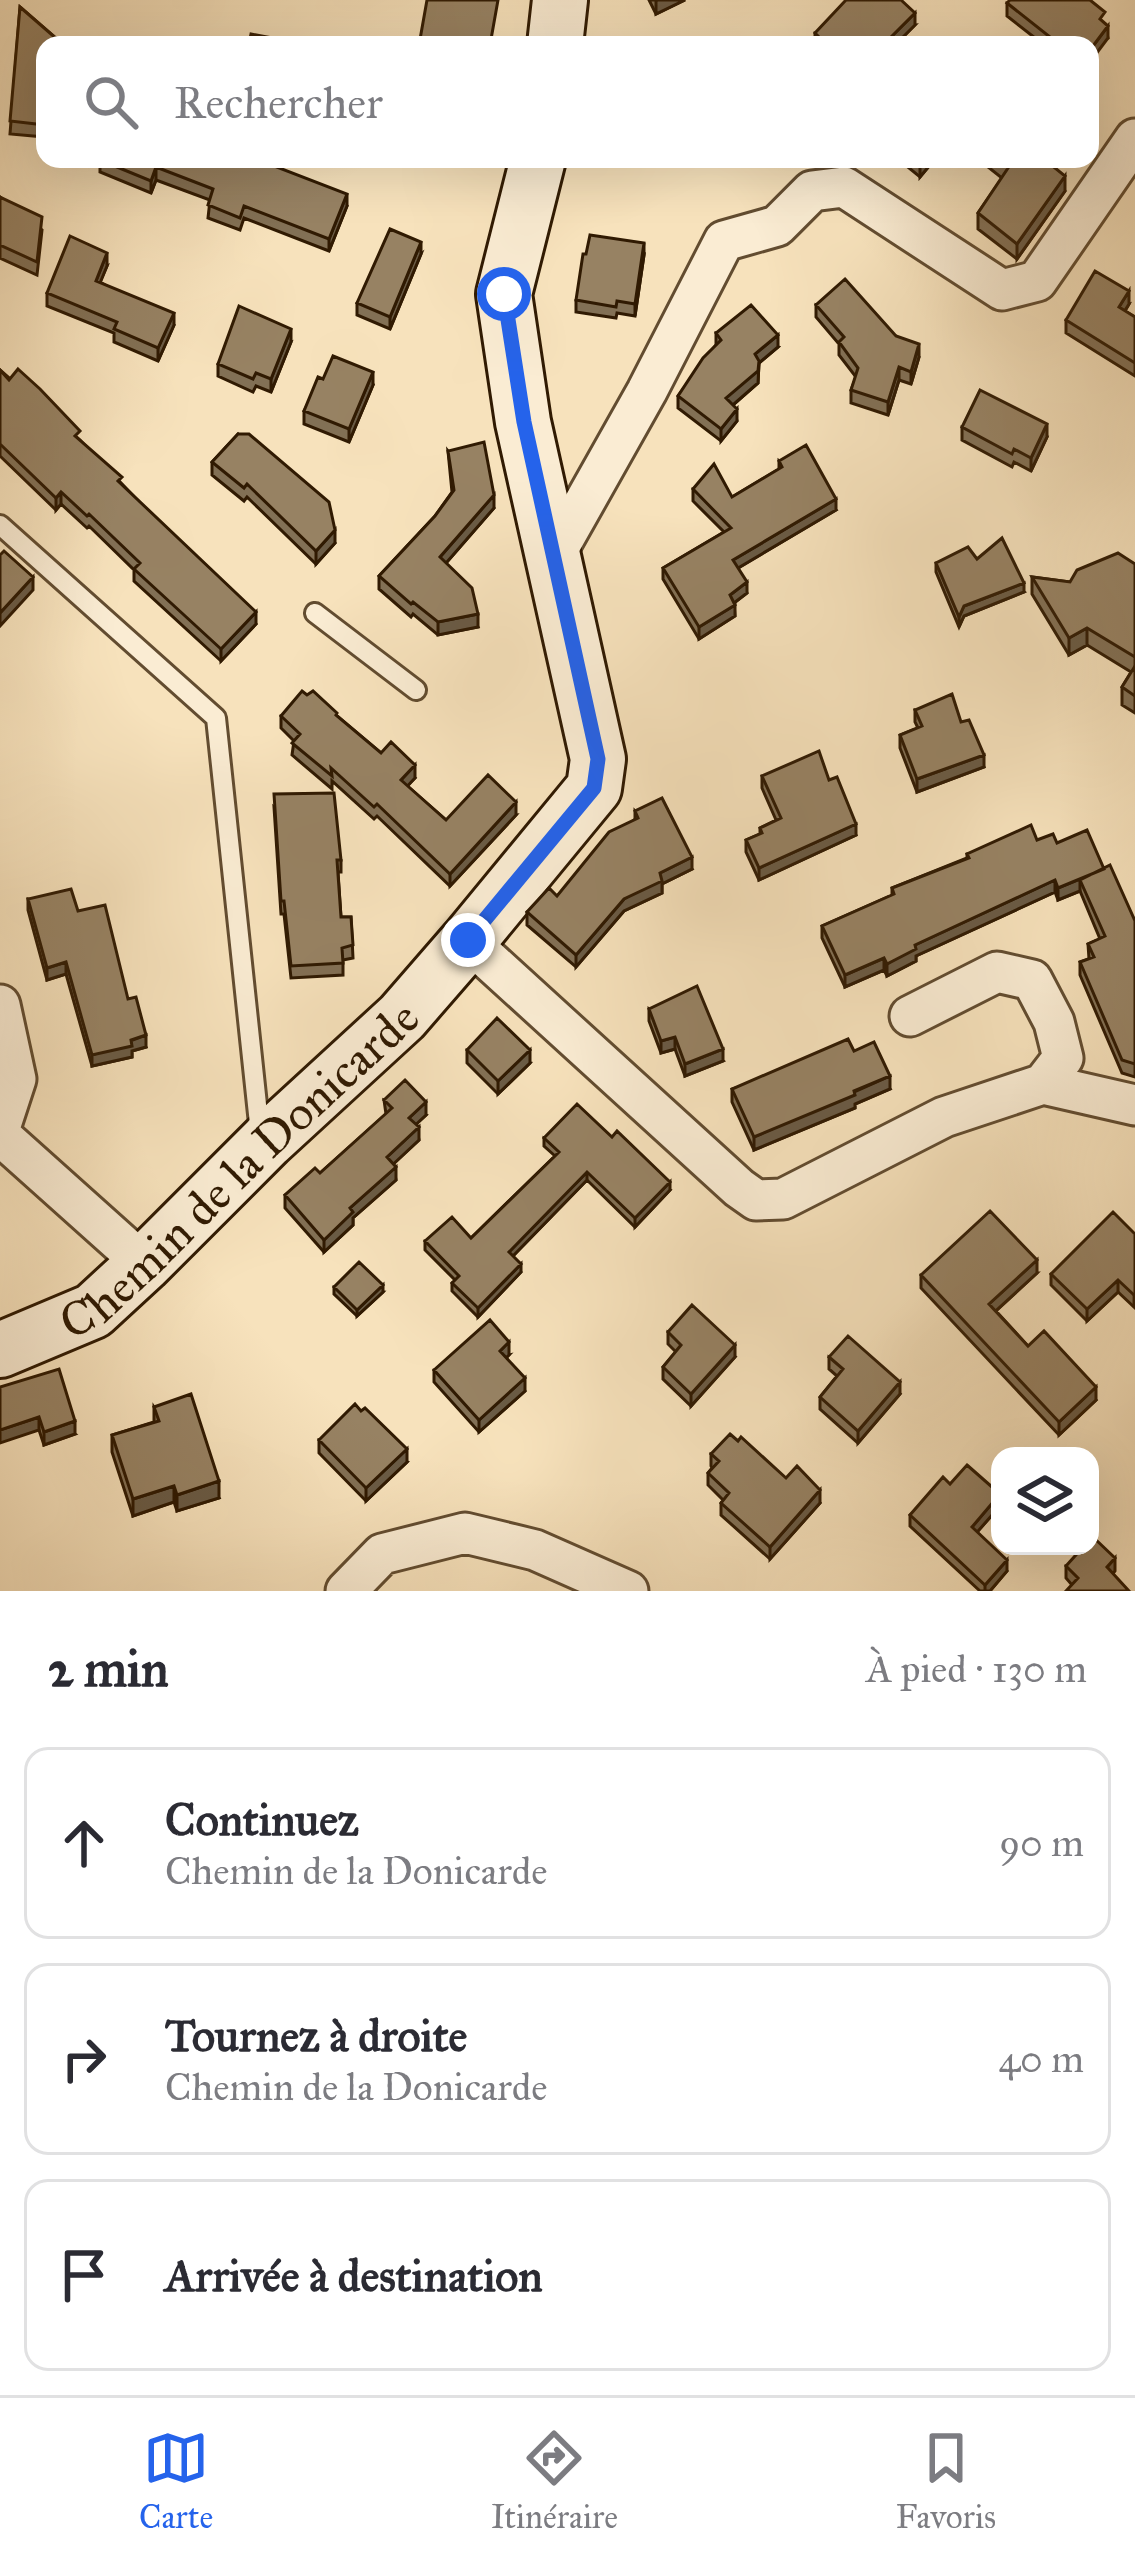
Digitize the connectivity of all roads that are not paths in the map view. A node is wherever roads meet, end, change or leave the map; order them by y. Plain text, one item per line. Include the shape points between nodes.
1 (560, 0) edge
2 (556, 36) edge
3 (1135, 139) edge
4 (536, 168) edge
5 (0, 525) edge
6 (553, 558) junction
7 (315, 613) dead end
8 (416, 690) dead end
9 (468, 940) junction
10 (0, 1005) edge
11 (910, 1016) dead end
12 (1043, 1084) junction
13 (1135, 1105) edge
14 (0, 1132) edge
15 (267, 1142) junction
16 (144, 1264) junction
17 (0, 1350) edge
18 (346, 1591) edge
19 (628, 1591) edge

1 - 2 street
3 - 6 street via 1037,281 1002,290 844,187 812,191 777,226 724,241
4 - 6 street, Chemin de la Donicarde via 504,294
5 - 15 lane via 216,718
6 - 9 street, Chemin de la Donicarde via 598,759 594,788
7 - 8 lane
9 - 12 street via 756,1200 783,1199 944,1117
9 - 15 street, Chemin de la Donicarde via 401,1016
10 - 14 street via 16,1079
11 - 12 street via 997,972 1032,980 1063,1058
12 - 13 street
14 - 16 street
15 - 16 street, Chemin de la Donicarde
16 - 17 street, Chemin de la Donicarde via 93,1311
18 - 19 street via 382,1554 465,1533 535,1550

